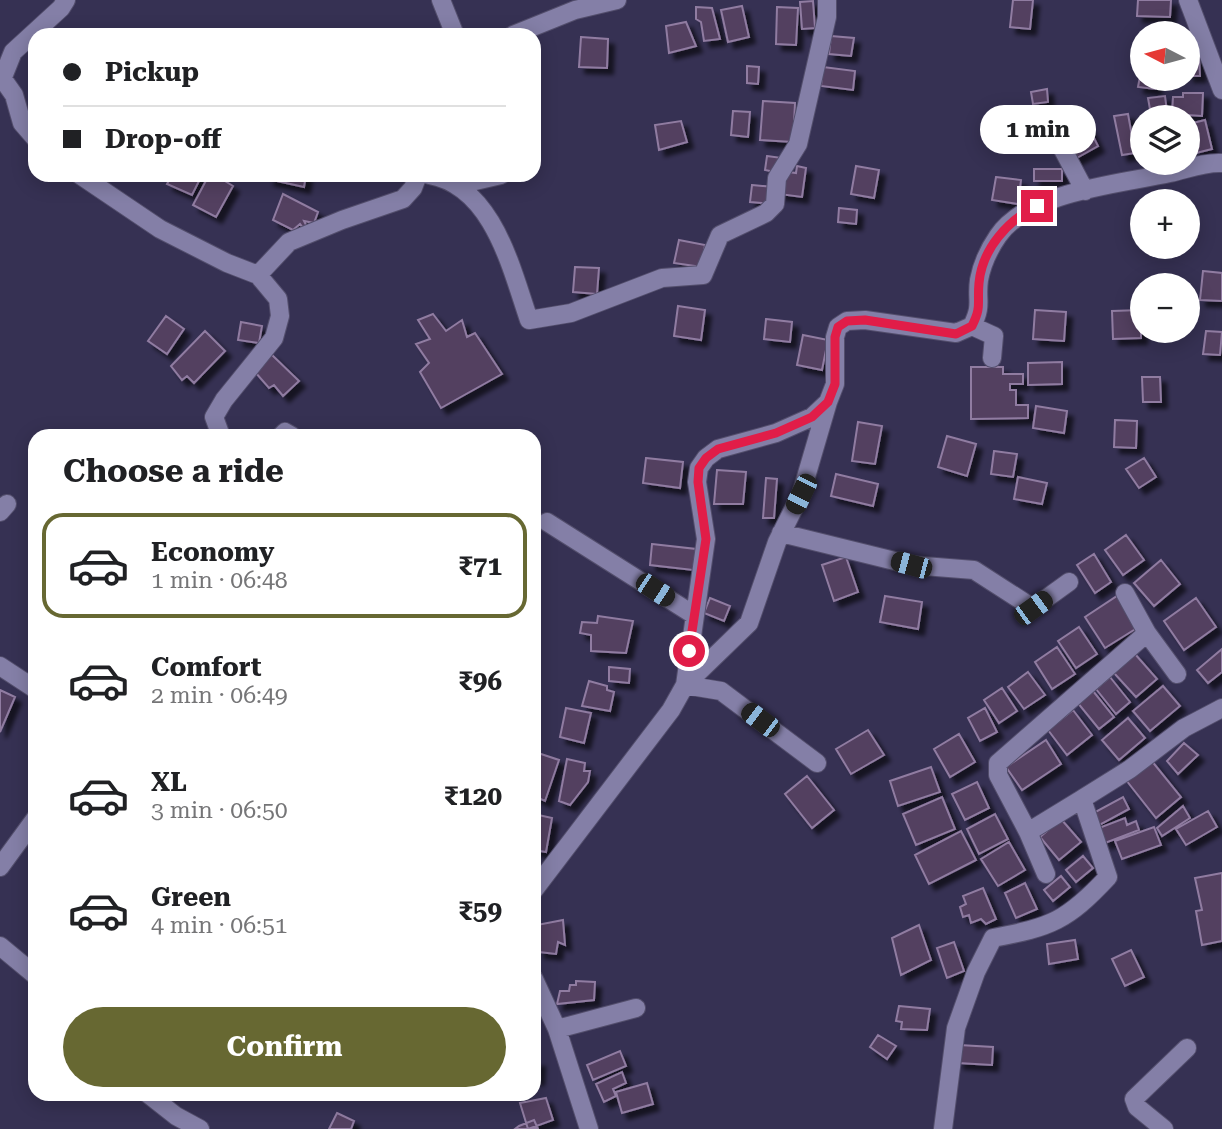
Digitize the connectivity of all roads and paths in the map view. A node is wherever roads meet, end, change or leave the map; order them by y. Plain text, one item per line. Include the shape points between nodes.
1 (65, 0) edge
2 (441, 0) edge
3 (617, 0) edge
4 (827, 0) edge
5 (1188, 0) edge
6 (563, 7) edge
7 (39, 28) edge
8 (452, 28) edge
9 (526, 28) edge
10 (28, 38) edge
11 (2, 76) edge
12 (1222, 90) edge
13 (28, 130) edge
14 (1061, 146) dead end
15 (1222, 163) edge
16 (90, 182) edge
17 (415, 182) edge
18 (452, 182) edge
19 (471, 182) edge
20 (458, 185) junction
21 (1085, 191) junction
22 (258, 275) junction
23 (972, 326) junction
24 (992, 358) dead end
25 (828, 402) junction
26 (218, 429) edge
27 (547, 522) dead end
28 (781, 533) junction
29 (1069, 582) dead end
30 (1125, 593) dead end
31 (694, 615) junction
32 (1147, 633) junction
33 (0, 666) edge
34 (1177, 674) dead end
35 (28, 684) edge
36 (685, 685) junction
37 (1222, 708) edge
38 (817, 763) dead end
39 (1082, 799) junction
40 (28, 829) edge
41 (1028, 832) junction
42 (0, 867) edge
43 (541, 867) edge
44 (552, 869) junction
45 (1046, 874) dead end
46 (541, 882) edge
47 (0, 946) edge
48 (28, 969) edge
49 (541, 994) edge
50 (636, 1008) dead end
51 (557, 1029) junction
52 (1187, 1048) dead end
53 (157, 1101) edge
54 (200, 1129) edge
55 (589, 1129) edge
56 (943, 1129) edge
57 (1164, 1129) edge

1 - 7 street
2 - 8 street
3 - 6 street
4 - 20 street via 801,133 777,178 775,204 720,235 703,275 662,278 571,313 529,320 491,223
5 - 12 street
6 - 9 street
10 - 11 street via 13,52
11 - 13 street
14 - 21 street
15 - 21 street via 1209,162
16 - 22 street via 160,229
17 - 22 street via 403,199 289,242
18 - 20 street
19 - 20 street
21 - 23 street via 1054,198 1021,214 1000,234 984,261 979,311
22 - 26 street via 278,299 280,316 274,338 214,417
23 - 24 street via 994,336
23 - 25 street via 956,334 847,321 838,327 835,337 835,384
25 - 28 street via 801,494
25 - 31 street via 812,417 776,433 718,449 699,468 706,539
27 - 31 street
28 - 29 street via 911,565 974,570 1033,608
28 - 36 street via 749,622
30 - 32 street
31 - 36 street
32 - 34 street
32 - 41 street via 998,763 998,775
33 - 35 street
36 - 38 street via 721,691
36 - 44 street
37 - 39 street via 1184,728
39 - 41 street
39 - 56 street via 1108,877 1085,902 1055,923 993,938 956,1028
40 - 42 street
41 - 45 street
43 - 44 street
44 - 46 street
47 - 48 street
49 - 51 street
50 - 51 street
51 - 55 street
52 - 57 street via 1135,1099 1137,1107
53 - 54 street

